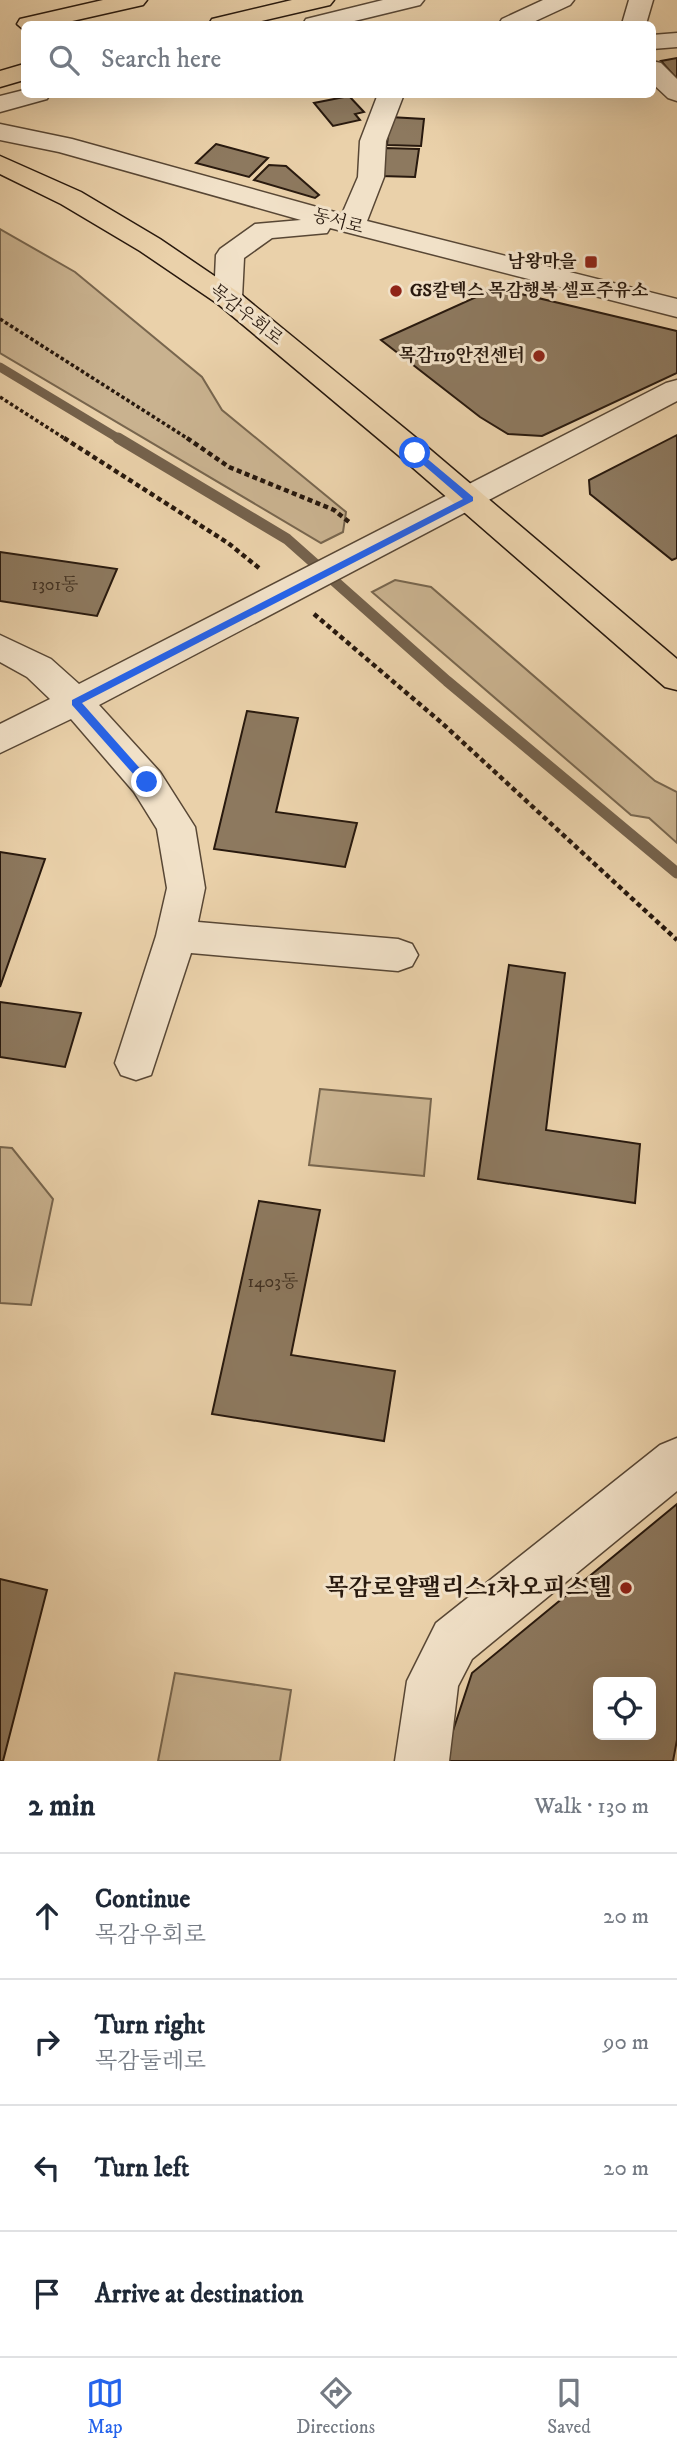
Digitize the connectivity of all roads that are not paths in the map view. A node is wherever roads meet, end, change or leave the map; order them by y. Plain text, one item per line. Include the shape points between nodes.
1 (135, 0) edge
2 (322, 0) edge
3 (412, 0) edge
4 (562, 0) edge
5 (641, 0) edge
6 (44, 21) edge
7 (234, 21) edge
8 (327, 21) edge
9 (517, 21) edge
10 (635, 21) edge
11 (677, 40) edge
12 (656, 43) edge
13 (656, 71) edge
14 (21, 73) edge
15 (0, 79) edge
16 (677, 93) edge
17 (23, 98) edge
18 (389, 98) edge
19 (0, 104) edge
20 (0, 132) edge
21 (0, 164) edge
22 (351, 225) junction
23 (228, 298) junction
24 (677, 308) edge
25 (677, 389) edge
26 (469, 499) junction
27 (0, 647) edge
28 (677, 678) edge
29 (75, 702) junction
30 (0, 740) edge
31 (176, 936) junction
32 (398, 955) dead end
33 (136, 1063) dead end
34 (677, 1461) edge
35 (422, 1761) edge

1 - 6 main road
2 - 7 main road
3 - 8 street
4 - 9 street
5 - 10 street
11 - 12 street
13 - 16 street
14 - 15 main road
17 - 19 street
18 - 22 street via 373,141 371,177
20 - 22 street, 동서로 via 63,145
21 - 23 main road, 목감우회로 via 71,198
22 - 23 street via 265,230 230,255
22 - 24 street, 동서로
23 - 26 main road, 목감우회로
25 - 26 street
26 - 28 main road, 목감우회로
26 - 29 street
27 - 29 street via 39,668
29 - 30 street
29 - 31 street via 147,782 176,827 186,888
31 - 32 street
31 - 33 street
34 - 35 street via 454,1641 433,1681

